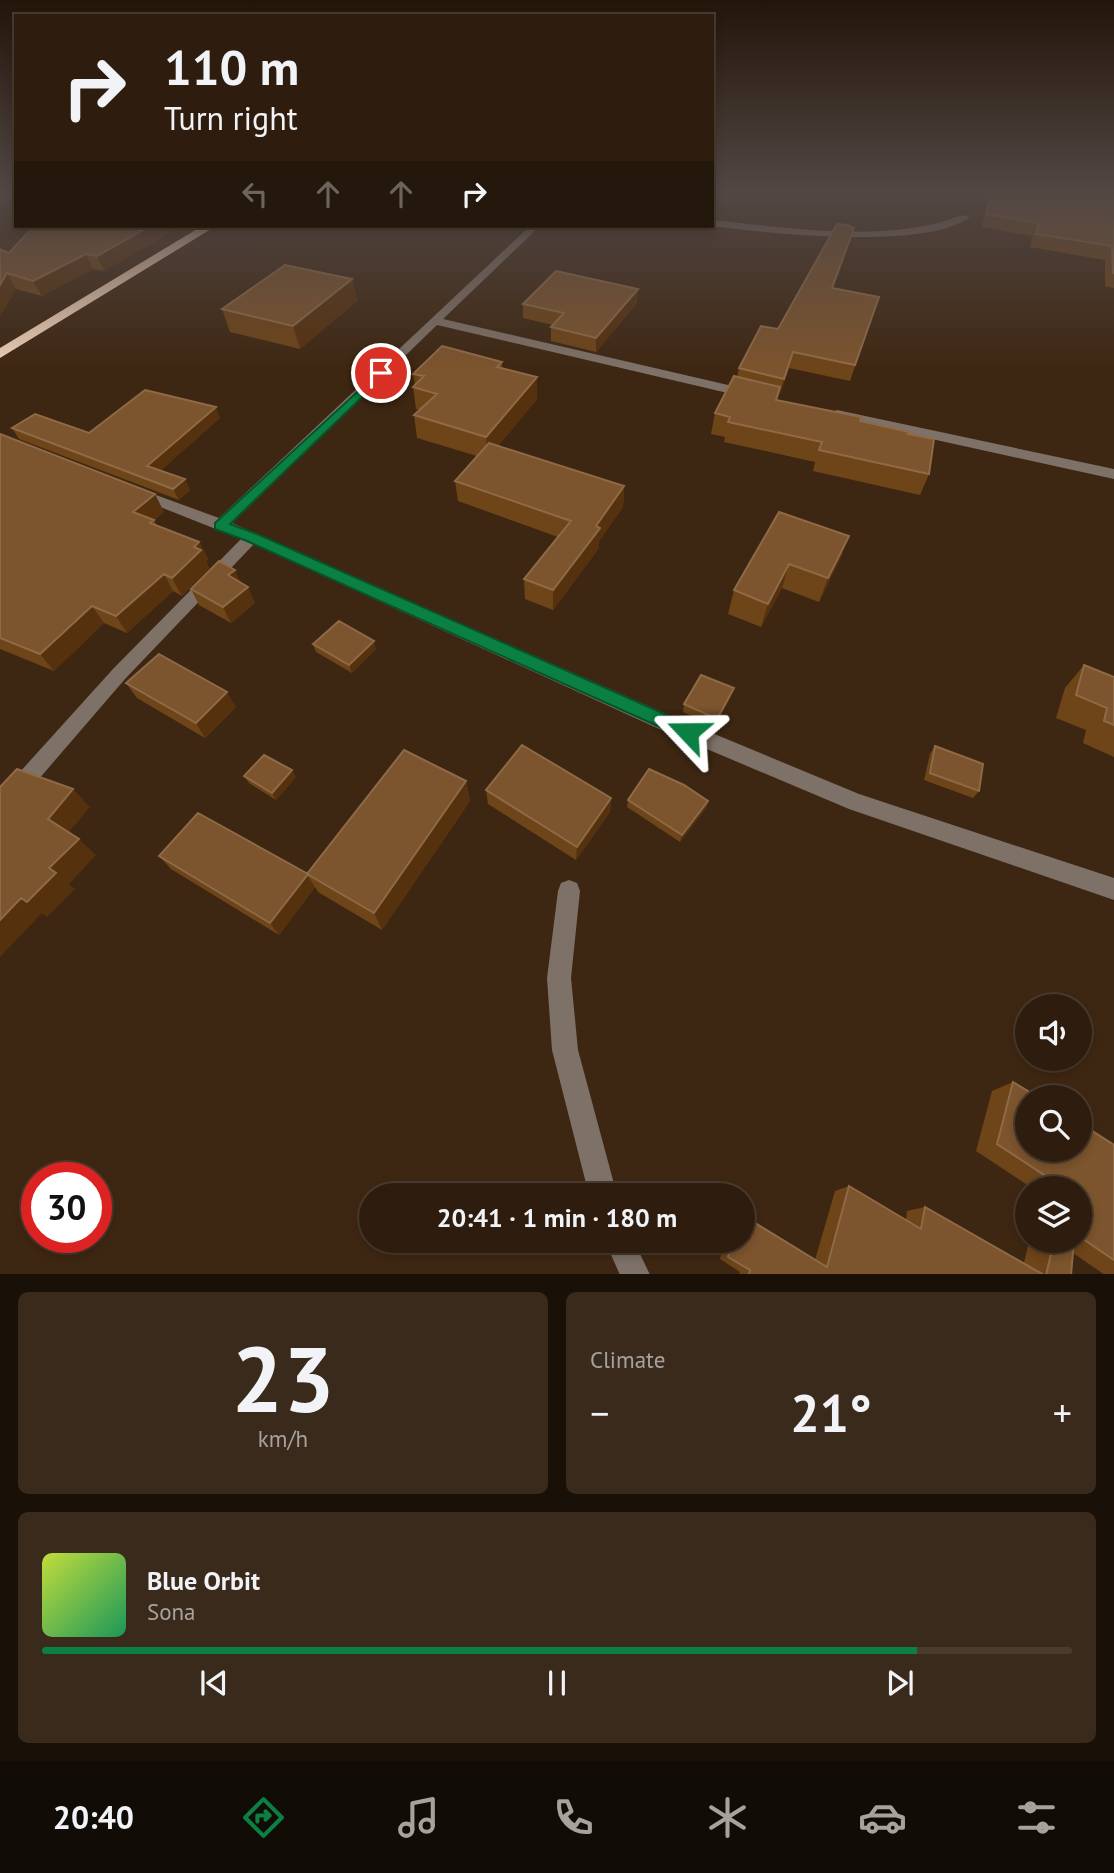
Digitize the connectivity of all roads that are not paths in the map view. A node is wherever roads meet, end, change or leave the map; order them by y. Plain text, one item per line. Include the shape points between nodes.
1 (170, 250) edge
2 (509, 250) edge
3 (435, 321) junction
4 (0, 354) edge
5 (768, 398) edge
6 (821, 411) edge
7 (1114, 474) edge
8 (129, 490) edge
9 (220, 526) junction
10 (252, 537) junction
11 (0, 810) edge
12 (1114, 889) edge
13 (569, 891) dead end
14 (600, 1183) edge
15 (625, 1253) edge
16 (635, 1274) edge

1 - 4 highway
2 - 3 street
3 - 5 street
3 - 9 street
6 - 7 street
8 - 9 street
9 - 10 street
10 - 11 street via 119,674
10 - 12 street via 664,722 856,802
13 - 14 street via 559,978 565,1050
15 - 16 street

